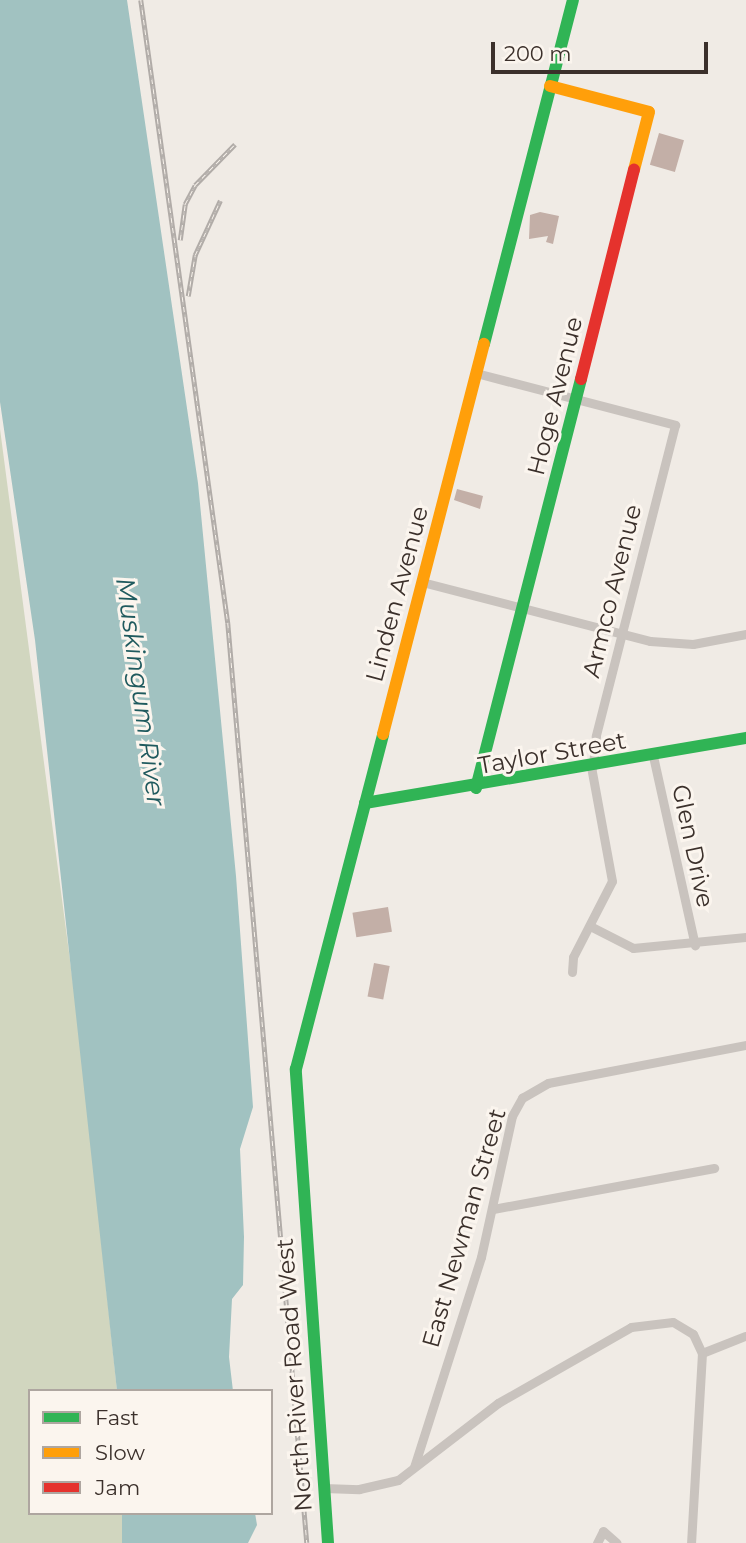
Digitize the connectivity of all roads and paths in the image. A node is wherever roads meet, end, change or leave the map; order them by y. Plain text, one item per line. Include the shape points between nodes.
1 (573, 0) edge
2 (550, 86) junction
3 (476, 373) junction
4 (577, 399) junction
5 (422, 582) junction
6 (522, 609) junction
7 (620, 634) junction
8 (746, 634) edge
9 (746, 738) edge
10 (653, 756) junction
11 (592, 767) junction
12 (476, 788) junction
13 (365, 803) junction
14 (590, 926) junction
15 (746, 937) edge
16 (695, 945) junction
17 (572, 972) dead end
18 (746, 1045) edge
19 (714, 1168) dead end
20 (302, 1203) joint
21 (493, 1209) junction
22 (745, 1336) edge
23 (702, 1353) junction
24 (414, 1470) junction
25 (324, 1488) junction
26 (328, 1543) edge
27 (597, 1543) edge
28 (617, 1543) edge
29 (691, 1543) edge

1 - 2 street, Linden Avenue
2 - 3 street, Linden Avenue
2 - 4 street, Hoge Avenue via 649,112
3 - 4 street
3 - 5 street, Linden Avenue
4 - 6 street, Hoge Avenue
4 - 7 street, Armco Avenue via 675,425
5 - 6 street
5 - 13 street, Linden Avenue
6 - 7 street
6 - 12 street, Hoge Avenue
7 - 8 street via 694,644
7 - 11 street, Armco Avenue
9 - 10 street, Taylor Street
10 - 11 street, Taylor Street
10 - 16 street, Glen Drive
11 - 12 street, Taylor Street
11 - 14 street via 612,881
12 - 13 street, Taylor Street
13 - 20 street, Linden Avenue via 296,1069
14 - 16 street via 634,948
14 - 17 street via 573,957
15 - 16 street
18 - 21 street, East Newman Street via 548,1083 526,1094 512,1116
19 - 21 street
20 - 25 street, North River Road West
21 - 24 street, East Newman Street
22 - 23 street
23 - 24 street via 693,1335 673,1322 632,1327 476,1416
23 - 29 street
24 - 25 street via 373,1487
25 - 26 street, North River Road West
27 - 28 street via 603,1531

